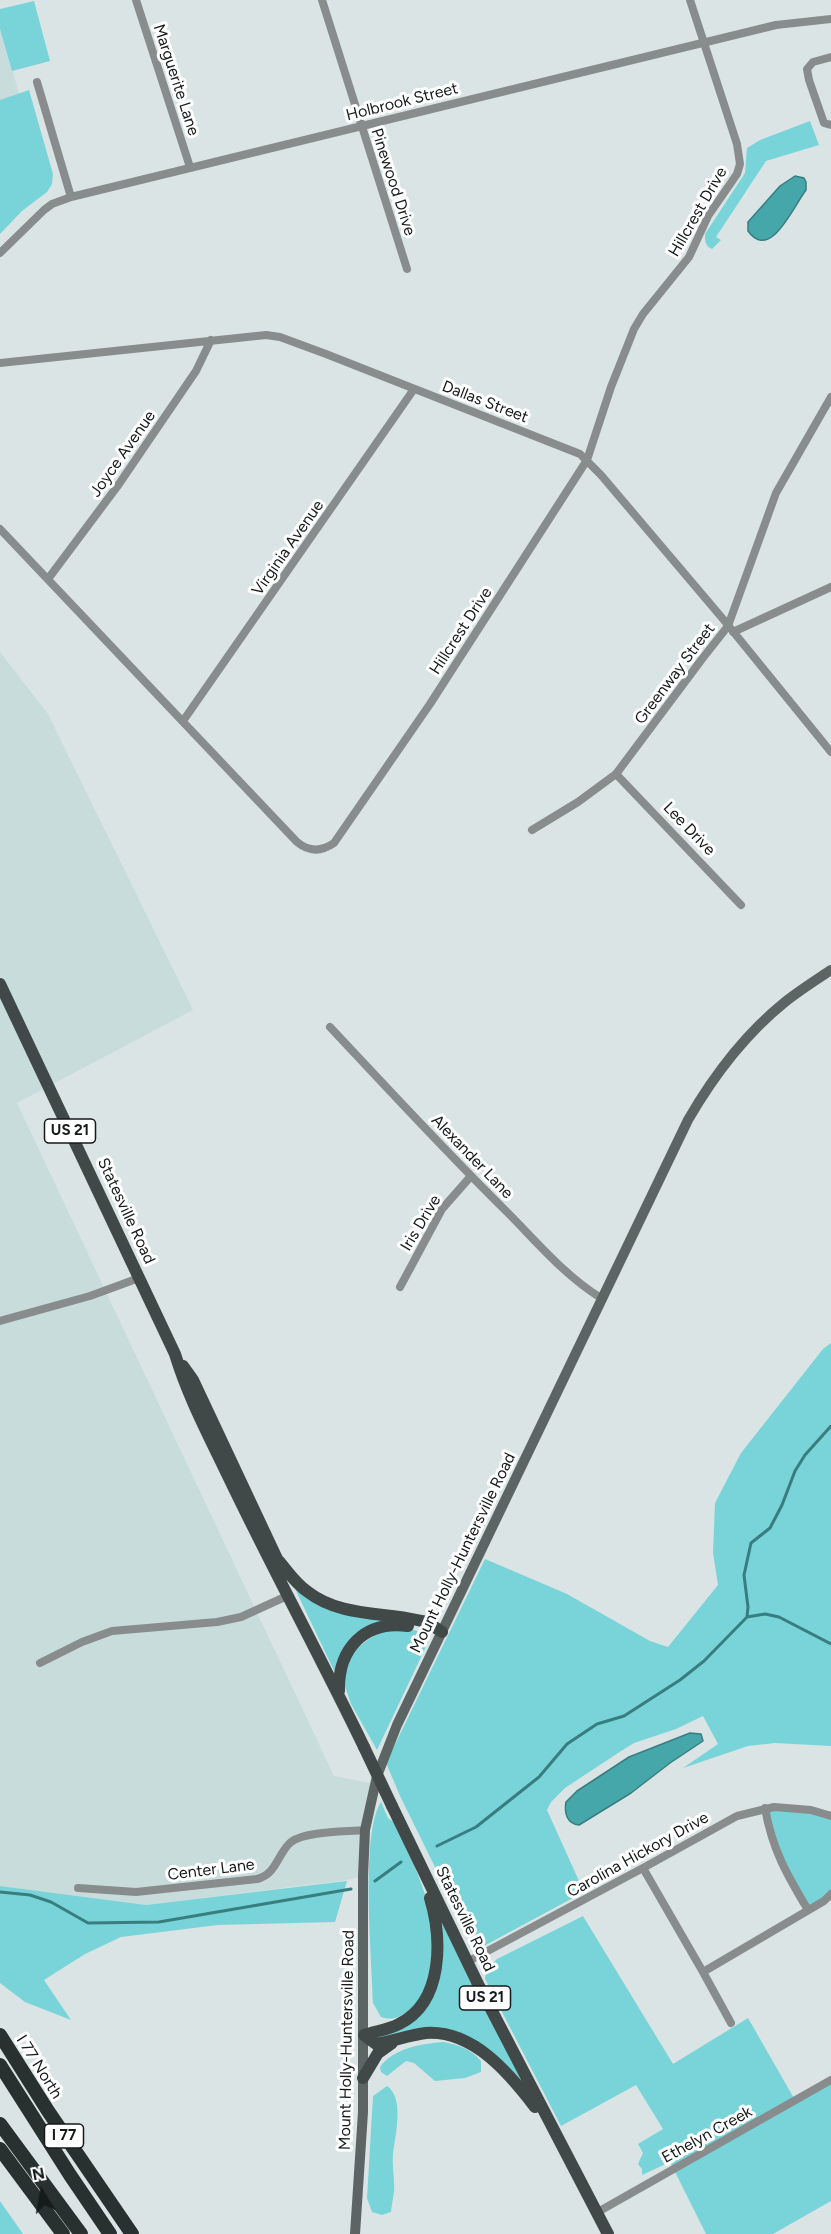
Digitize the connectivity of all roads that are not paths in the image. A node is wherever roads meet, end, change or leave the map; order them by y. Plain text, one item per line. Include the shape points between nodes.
1 (136, 0) edge
2 (322, 0) edge
3 (690, 0) edge
4 (831, 19) edge
5 (704, 42) junction
6 (831, 57) edge
7 (37, 82) dead end
8 (831, 125) edge
9 (361, 126) junction
10 (190, 167) junction
11 (71, 197) junction
12 (0, 253) edge
13 (407, 269) dead end
14 (211, 340) junction
15 (0, 363) edge
16 (414, 389) junction
17 (831, 397) edge
18 (587, 460) junction
19 (0, 529) edge
20 (48, 579) junction
21 (831, 587) edge
22 (731, 629) junction
23 (183, 721) junction
24 (831, 752) edge
25 (616, 774) junction
26 (532, 830) dead end
27 (741, 905) dead end
28 (831, 970) edge
29 (0, 984) edge
30 (330, 1027) dead end
31 (471, 1176) junction
32 (140, 1278) junction
33 (400, 1287) dead end
34 (601, 1299) junction
35 (0, 1321) edge
36 (175, 1354) junction
37 (279, 1561) junction
38 (287, 1596) junction
39 (441, 1632) junction
40 (315, 1646) junction
41 (40, 1663) dead end
42 (339, 1696) junction
43 (765, 1808) junction
44 (831, 1816) edge
45 (365, 1830) junction
46 (419, 1862) junction
47 (644, 1868) junction
48 (78, 1888) dead end
49 (831, 1894) edge
50 (808, 1910) junction
51 (467, 1962) junction
52 (703, 1972) junction
53 (731, 2023) dead end
54 (0, 2035) edge
55 (364, 2035) junction
56 (396, 2041) junction
57 (0, 2065) edge
58 (363, 2078) junction
59 (831, 2080) edge
60 (0, 2124) edge
61 (554, 2132) junction
62 (0, 2149) edge
63 (596, 2213) junction
64 (63, 2234) edge
65 (81, 2234) edge
66 (110, 2234) edge
67 (132, 2234) edge
68 (355, 2234) edge
69 (608, 2234) edge

1 - 10 street, Marguerite Lane
2 - 9 street, Pinewood Drive
3 - 5 street, Hillcrest Drive
4 - 5 street, Holbrook Street via 776,25
5 - 9 street, Holbrook Street
5 - 18 street, Hillcrest Drive via 737,144 739,169 708,216 689,258 634,329
6 - 8 street via 813,62 807,69 824,123
7 - 11 street
9 - 10 street, Holbrook Street
9 - 13 street, Pinewood Drive
10 - 11 street, Holbrook Street
11 - 12 street, Holbrook Street via 44,210
14 - 15 street, Dallas Street
14 - 16 street, Dallas Street via 252,335 280,337
14 - 20 street, Joyce Avenue via 190,381
16 - 18 street, Dallas Street via 565,447
16 - 23 street, Virginia Avenue
17 - 22 street, Greenway Street via 776,493
18 - 22 street, Dallas Street
18 - 23 street, Hillcrest Drive via 406,739 349,824 327,848 310,850 297,843
19 - 20 street, Hillcrest Drive
20 - 23 street, Hillcrest Drive
21 - 22 street
22 - 24 street, Dallas Street
22 - 25 street, Greenway Street via 702,659
25 - 26 street, Greenway Street
25 - 27 street, Lee Drive
28 - 34 main road, Mount Holly-Huntersville Road via 765,1019 735,1050 704,1092
29 - 32 main road, Statesville Road / US 21
30 - 31 street, Alexander Lane
31 - 33 street, Iris Drive via 442,1209
31 - 34 street, Alexander Lane via 578,1283
32 - 35 street
32 - 36 main road, Statesville Road / US 21
34 - 39 main road, Mount Holly-Huntersville Road
36 - 37 main road, Statesville Road / US 21 via 192,1380
36 - 38 main road, Statesville Road / US 21 via 184,1384
37 - 39 main road via 300,1585 325,1603 355,1612 427,1622
37 - 40 main road, Statesville Road / US 21 via 309,1624
38 - 40 main road, Statesville Road / US 21
38 - 41 street via 241,1617 217,1622 112,1631
39 - 42 main road via 398,1625 370,1631 344,1659
39 - 45 main road, Mount Holly-Huntersville Road via 383,1759
40 - 42 main road, Statesville Road / US 21
42 - 46 main road, Statesville Road / US 21, bridge
43 - 44 street, Carolina Hickory Drive via 794,1807
43 - 47 street, Carolina Hickory Drive via 737,1816
43 - 50 street via 772,1842
45 - 48 street, Center Lane via 298,1838 271,1872 257,1879 136,1892
45 - 55 main road, Mount Holly-Huntersville Road
46 - 51 main road, Statesville Road / US 21
46 - 55 main road via 437,1934 431,1987 420,2007 406,2020
47 - 51 street, Carolina Hickory Drive
47 - 52 street
49 - 50 street
50 - 52 street
51 - 61 main road, Statesville Road / US 21
52 - 53 street
54 - 67 highway, I 77 North / I 77
55 - 56 main road via 376,2044
55 - 58 main road, Mount Holly-Huntersville Road
56 - 58 main road via 378,2053
56 - 61 main road via 437,2033 466,2042 499,2066
57 - 66 highway, I 77
58 - 68 main road, Mount Holly-Huntersville Road
59 - 63 street, Ethelyn Creek
60 - 65 highway, I 77
61 - 63 main road, Statesville Road / US 21
62 - 64 highway
63 - 69 main road, Statesville Road / US 21

